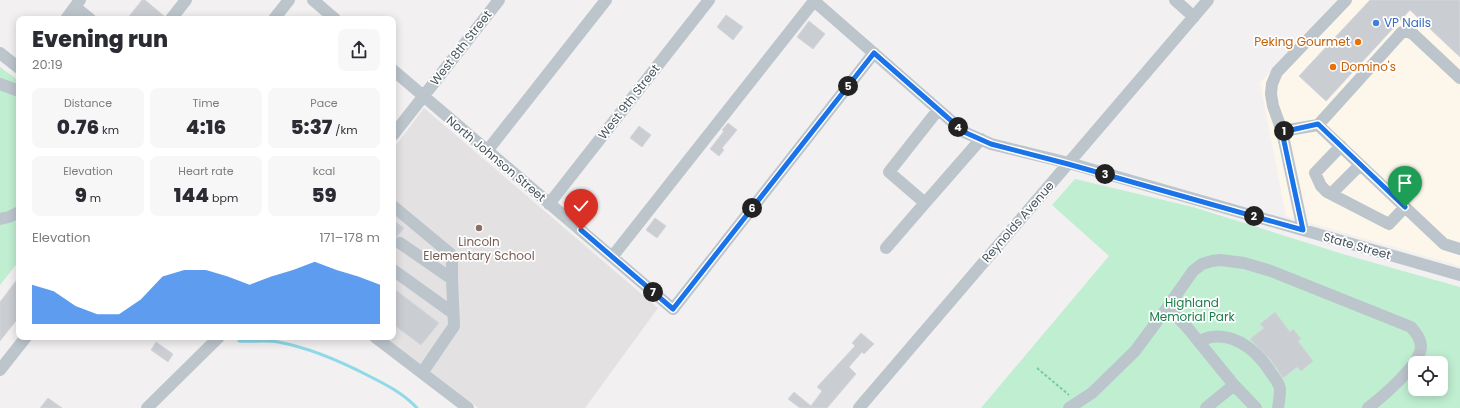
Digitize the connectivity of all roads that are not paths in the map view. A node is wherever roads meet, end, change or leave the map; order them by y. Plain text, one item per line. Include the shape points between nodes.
1 (186, 0) edge
2 (289, 0) edge
3 (313, 0) edge
4 (499, 0) edge
5 (606, 0) edge
6 (709, 0) edge
7 (813, 0) edge
8 (1174, 0) edge
9 (1208, 0) edge
10 (1346, 0) edge
11 (78, 4) edge
12 (68, 16) edge
13 (88, 16) edge
14 (173, 16) edge
15 (276, 16) edge
16 (332, 16) edge
17 (1194, 17) junction
18 (0, 53) edge
19 (874, 53) junction
20 (16, 66) edge
21 (396, 73) edge
22 (1460, 78) edge
23 (0, 84) edge
24 (16, 90) edge
25 (424, 97) junction
26 (938, 110) junction
27 (1318, 124) junction
28 (396, 131) edge
29 (1282, 132) junction
30 (981, 139) junction
31 (1341, 146) junction
32 (487, 151) junction
33 (1068, 164) junction
34 (1360, 165) junction
35 (1331, 194) junction
36 (925, 203) junction
37 (550, 204) junction
38 (1405, 207) junction
39 (396, 208) edge
40 (16, 214) edge
41 (0, 219) edge
42 (1303, 230) junction
43 (400, 243) dead end
44 (886, 248) dead end
45 (1460, 249) edge
46 (612, 257) junction
47 (396, 272) edge
48 (1460, 275) edge
49 (452, 279) junction
50 (1168, 307) junction
51 (453, 313) junction
52 (24, 340) edge
53 (216, 340) edge
54 (379, 340) edge
55 (1199, 341) junction
56 (0, 370) edge
57 (422, 373) junction
58 (1234, 385) junction
59 (1073, 405) edge
60 (147, 408) edge
61 (468, 408) edge
62 (859, 408) edge
63 (1206, 408) edge
64 (1256, 408) edge
65 (1278, 408) edge
66 (1368, 408) edge

1 - 14 street
2 - 15 street
3 - 16 street
4 - 25 street, West 8th Street
5 - 32 street
6 - 37 street, West 9th Street
7 - 19 street, State Street
7 - 46 street
8 - 17 street
9 - 17 street, Reynolds Avenue
10 - 29 street via 1277,72 1271,94
11 - 12 street
11 - 13 street
17 - 33 street, Reynolds Avenue
18 - 20 street
19 - 26 street, State Street
19 - 46 street, North Johnson Street via 673,309
21 - 25 street, North Johnson Street
22 - 27 street via 1413,34 1402,32
23 - 24 street
25 - 28 street, West 8th Street
25 - 32 street, North Johnson Street
26 - 30 street, State Street via 964,132
26 - 36 street via 889,172
27 - 29 street
27 - 31 street
29 - 42 street
30 - 33 street, State Street via 991,144
30 - 36 street
31 - 34 street
31 - 35 street via 1315,173 1321,186
32 - 37 street, North Johnson Street
33 - 42 street, State Street
33 - 62 street, Reynolds Avenue
34 - 35 street
34 - 38 street
35 - 38 street via 1389,224
36 - 44 street
37 - 46 street, North Johnson Street
38 - 45 street via 1444,244
39 - 49 street via 452,255
40 - 41 street
42 - 48 street, State Street
43 - 49 street
47 - 51 street
49 - 51 street
50 - 55 street
50 - 59 street via 1135,351 1092,393
50 - 66 street via 1197,268 1212,261 1229,261 1271,271 1411,327 1420,341 1418,355 1403,376
51 - 57 street via 454,326
52 - 56 street
53 - 60 street
54 - 57 street
55 - 58 street
55 - 65 street via 1216,336 1227,338 1238,341 1255,352 1277,381 1280,393
57 - 61 street
58 - 63 street
58 - 64 street

